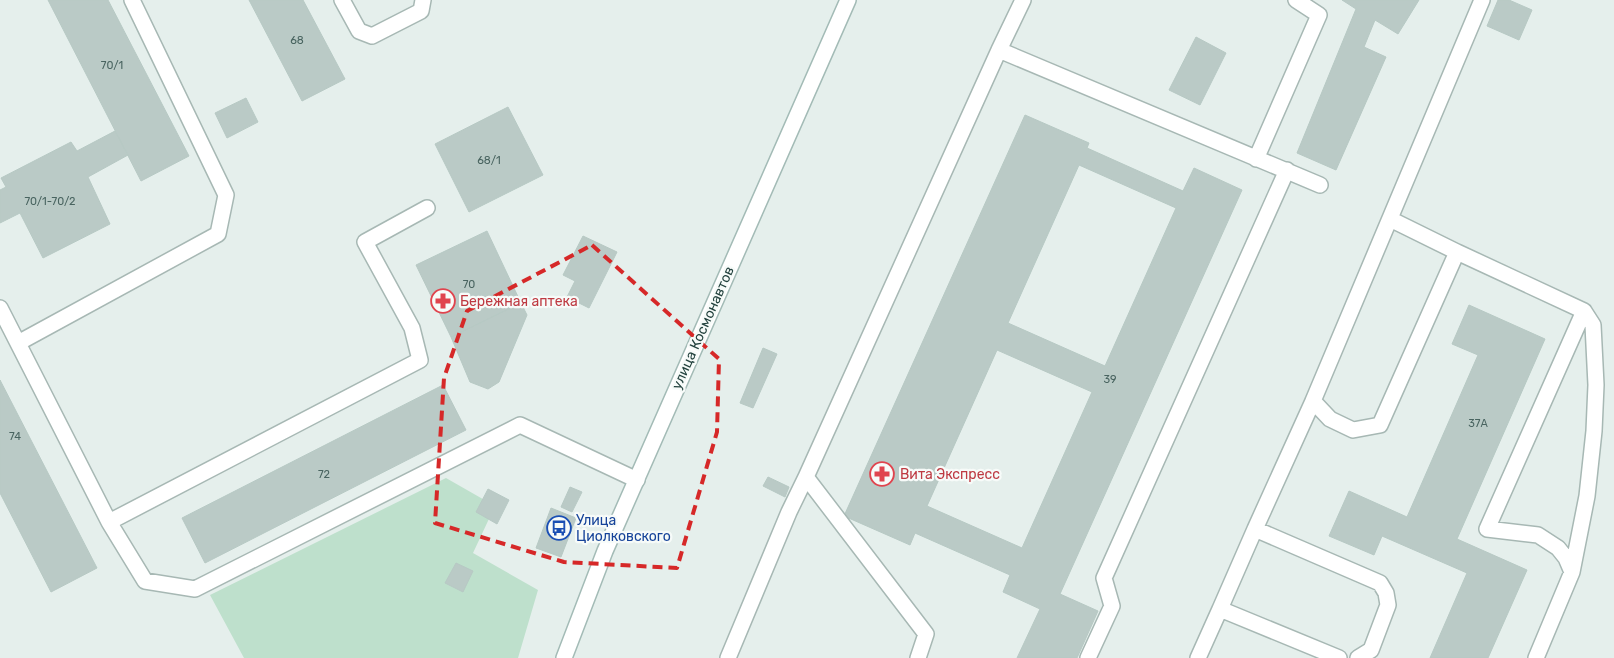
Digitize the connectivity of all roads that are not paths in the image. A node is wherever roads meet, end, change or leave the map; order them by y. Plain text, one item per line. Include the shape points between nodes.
1 (132, 0) edge
2 (342, 0) edge
3 (423, 0) edge
4 (848, 0) edge
5 (1023, 0) edge
6 (1296, 0) edge
7 (1482, 0) edge
8 (999, 50) junction
9 (1256, 159) junction
10 (1287, 170) junction
11 (1320, 185) dead end
12 (427, 208) dead end
13 (1390, 218) junction
14 (1458, 252) junction
15 (0, 308) edge
16 (1584, 311) junction
17 (18, 343) junction
18 (1313, 401) junction
19 (806, 477) junction
20 (637, 480) junction
21 (109, 522) junction
22 (1255, 529) junction
23 (1572, 572) junction
24 (1220, 609) junction
25 (564, 658) edge
26 (728, 658) edge
27 (918, 658) edge
28 (1088, 658) edge
29 (1198, 658) edge
30 (1339, 658) edge
31 (1358, 658) edge
32 (1536, 658) edge

1 - 17 main road via 226,195 218,234
2 - 3 main road via 359,31 372,36 421,11
4 - 20 main road, улица Космонавтов
5 - 8 main road
6 - 9 main road via 1319,15
7 - 13 main road
8 - 9 main road
8 - 19 main road
9 - 10 main road
10 - 11 main road
10 - 28 main road via 1104,578 1112,606
12 - 21 main road via 365,242 412,328 420,360
13 - 14 main road
13 - 18 main road
14 - 16 main road
14 - 18 main road via 1380,425 1353,430 1330,419
15 - 17 main road
16 - 23 main road via 1593,324 1594,431 1587,496
16 - 23 main road via 1487,529 1538,535 1558,548
17 - 21 main road
18 - 22 main road
19 - 26 main road via 788,512
19 - 27 main road via 926,634
20 - 21 main road via 520,425 195,589 145,581
20 - 25 main road, улица Космонавтов
22 - 24 main road
22 - 31 main road via 1380,583 1388,605 1371,650
23 - 32 main road
24 - 29 main road
24 - 30 main road

